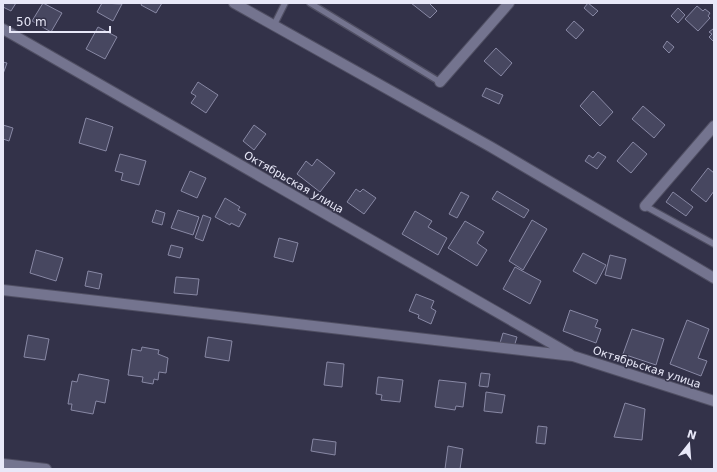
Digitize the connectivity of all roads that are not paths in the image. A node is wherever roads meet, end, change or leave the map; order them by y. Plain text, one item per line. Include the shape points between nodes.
1 (234, 3) edge
2 (285, 3) edge
3 (310, 3) edge
4 (509, 3) edge
5 (274, 26) junction
6 (3, 30) edge
7 (440, 82) joint
8 (714, 126) edge
9 (645, 206) joint
10 (714, 244) edge
11 (714, 278) edge
12 (3, 290) edge
13 (573, 356) junction
14 (714, 401) edge
15 (3, 464) edge
16 (46, 469) edge

1 - 5 street
2 - 5 lane
3 - 7 lane
4 - 7 street
5 - 11 street via 491,147
6 - 13 street, Октябрьская улица
8 - 9 street
9 - 10 lane
12 - 13 street, Октябрьская улица
13 - 14 street, Октябрьская улица
15 - 16 street

